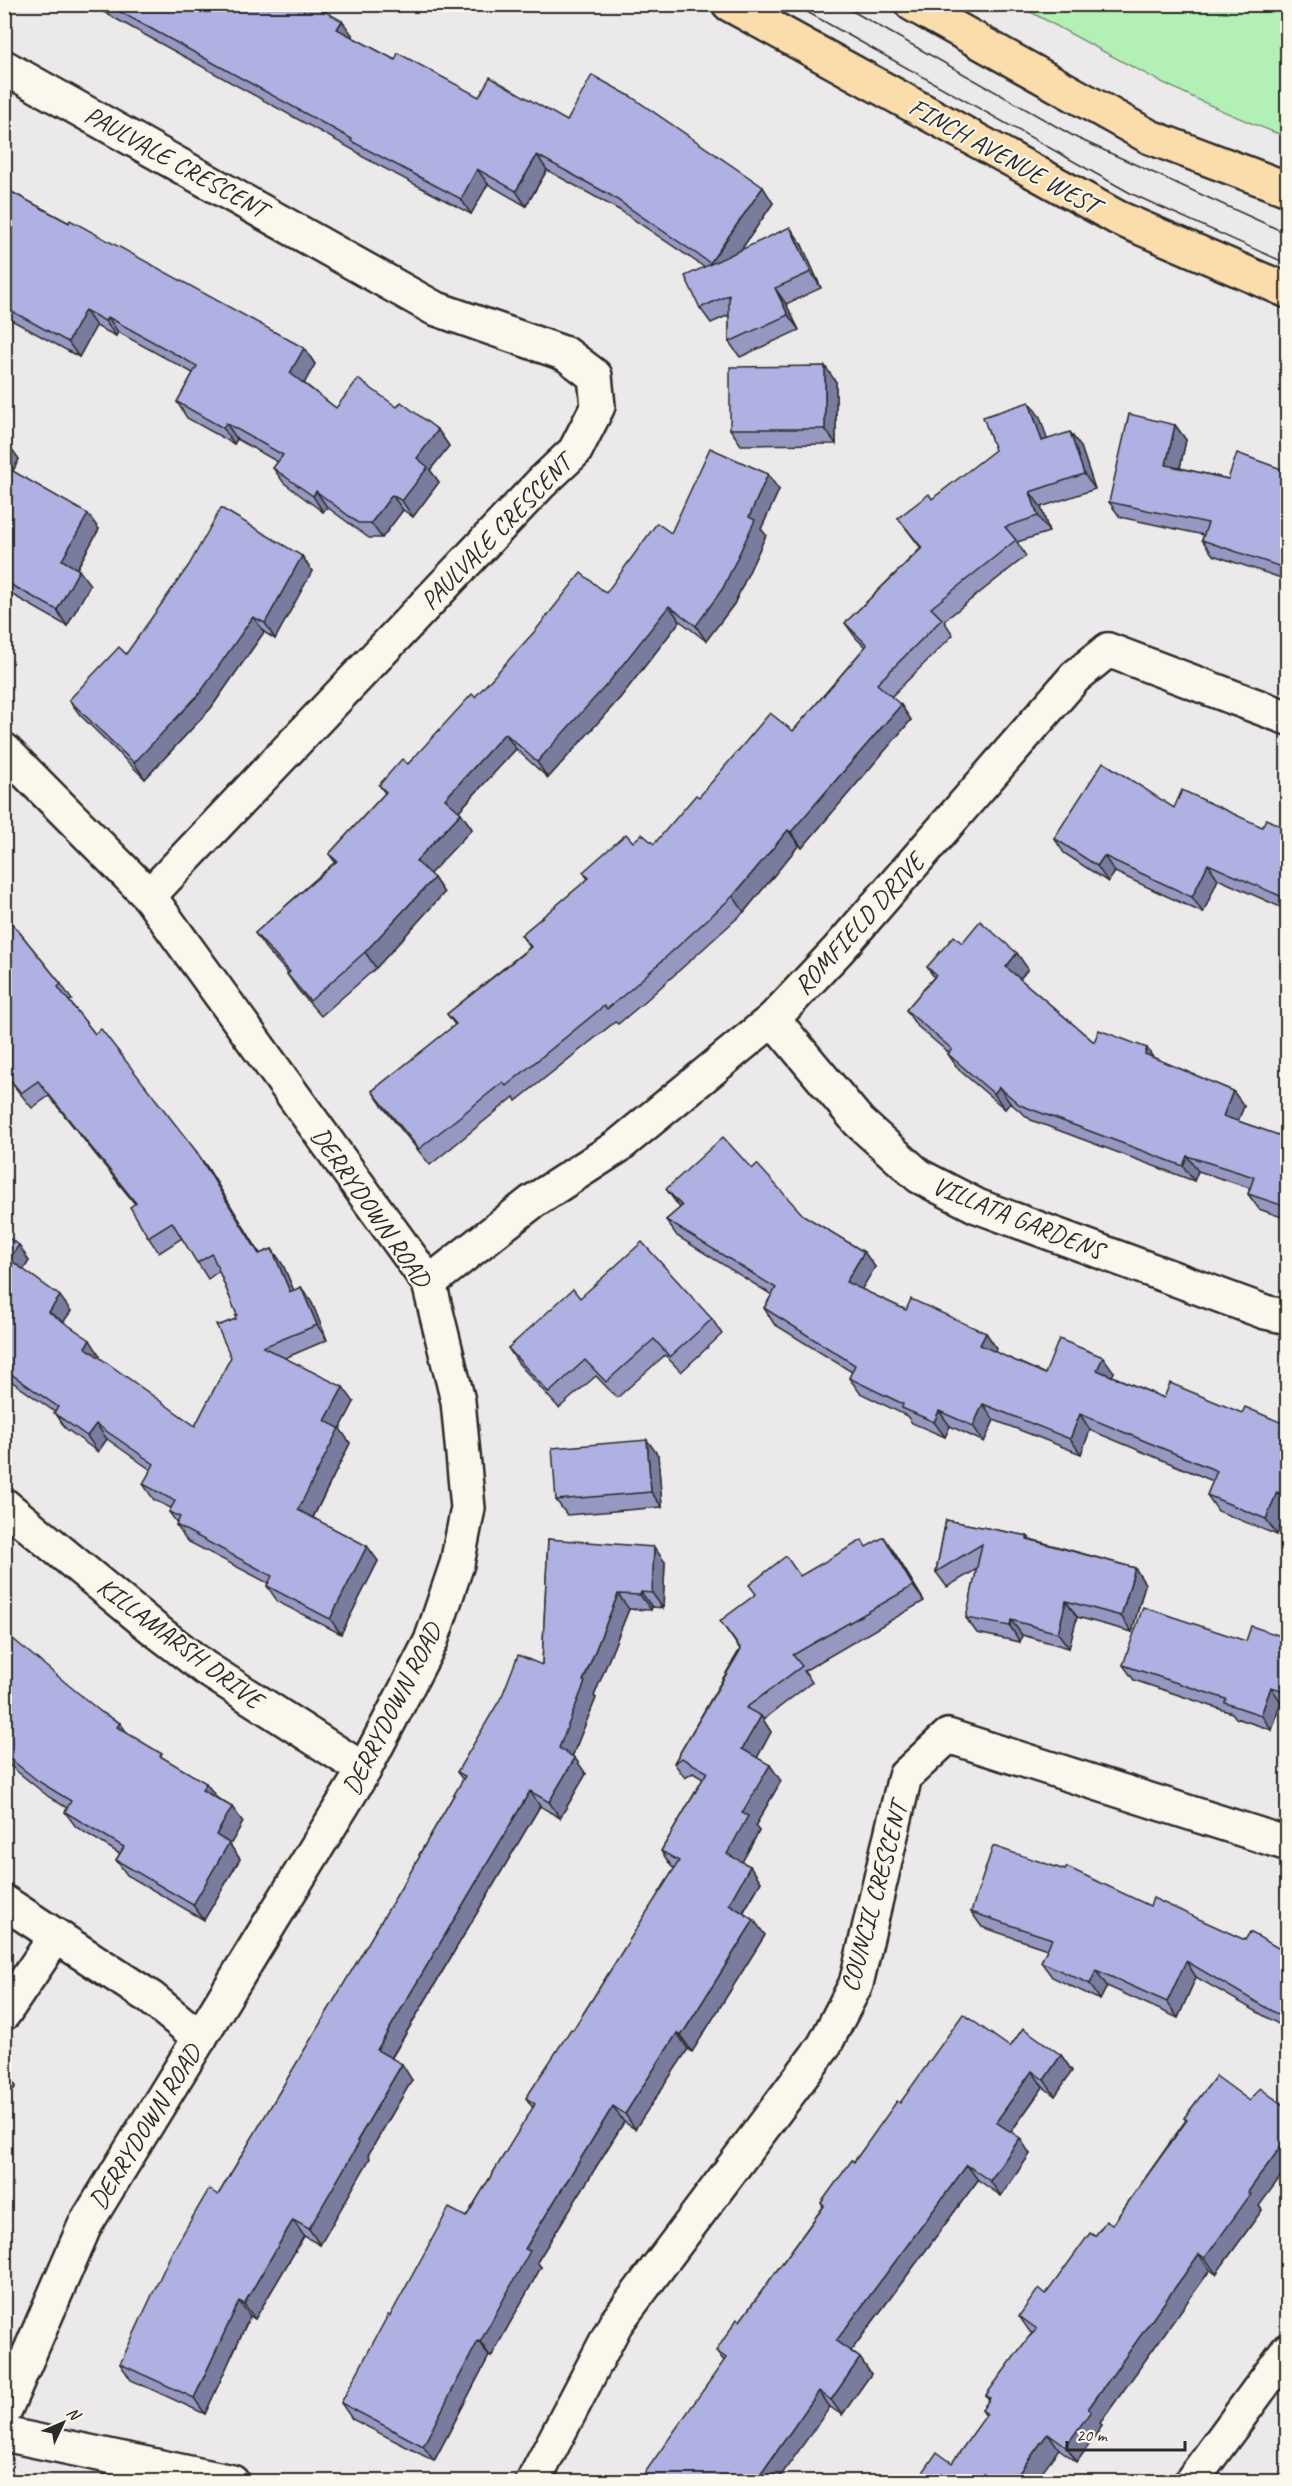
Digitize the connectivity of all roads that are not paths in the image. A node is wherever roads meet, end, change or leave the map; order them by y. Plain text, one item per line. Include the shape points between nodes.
1 (729, 4) edge
2 (912, 4) edge
3 (4, 67) edge
4 (1287, 189) edge
5 (1287, 291) edge
6 (1287, 718) edge
7 (4, 750) edge
8 (149, 896) junction
9 (773, 1019) junction
10 (429, 1283) junction
11 (1287, 1317) edge
12 (4, 1505) edge
13 (364, 1770) junction
14 (1287, 1844) edge
15 (4, 1902) edge
16 (56, 1936) junction
17 (4, 2013) edge
18 (200, 2038) junction
19 (1287, 2350) edge
20 (4, 2412) edge
21 (4, 2434) edge
22 (232, 2481) edge
23 (533, 2481) edge
24 (1191, 2481) edge

1 - 5 main road, FINCH AVENUE WEST via 1118,218
2 - 4 main road via 1150,137
3 - 8 street, PAULVALE CRESCENT via 434,308 566,354 595,376 598,406 575,451
6 - 9 street, ROMFIELD DRIVE via 1108,650 1075,677 838,950
7 - 8 street, DERRYDOWN ROAD
8 - 10 street, DERRYDOWN ROAD
9 - 10 street, ROMFIELD DRIVE via 618,1147 532,1202
9 - 11 street, VILLATA GARDENS via 859,1122 919,1176 977,1206
10 - 13 street, DERRYDOWN ROAD via 458,1401 468,1508 457,1564 432,1641
12 - 13 street, KILLAMARSH DRIVE via 206,1668
13 - 18 street, DERRYDOWN ROAD
14 - 23 street, COUNCIL CRESCENT via 948,1736 905,1776 856,1984 824,2046 616,2323
15 - 16 street
16 - 17 street
16 - 18 street via 151,1998
18 - 20 street, DERRYDOWN ROAD via 86,2225
19 - 24 street
21 - 22 street

